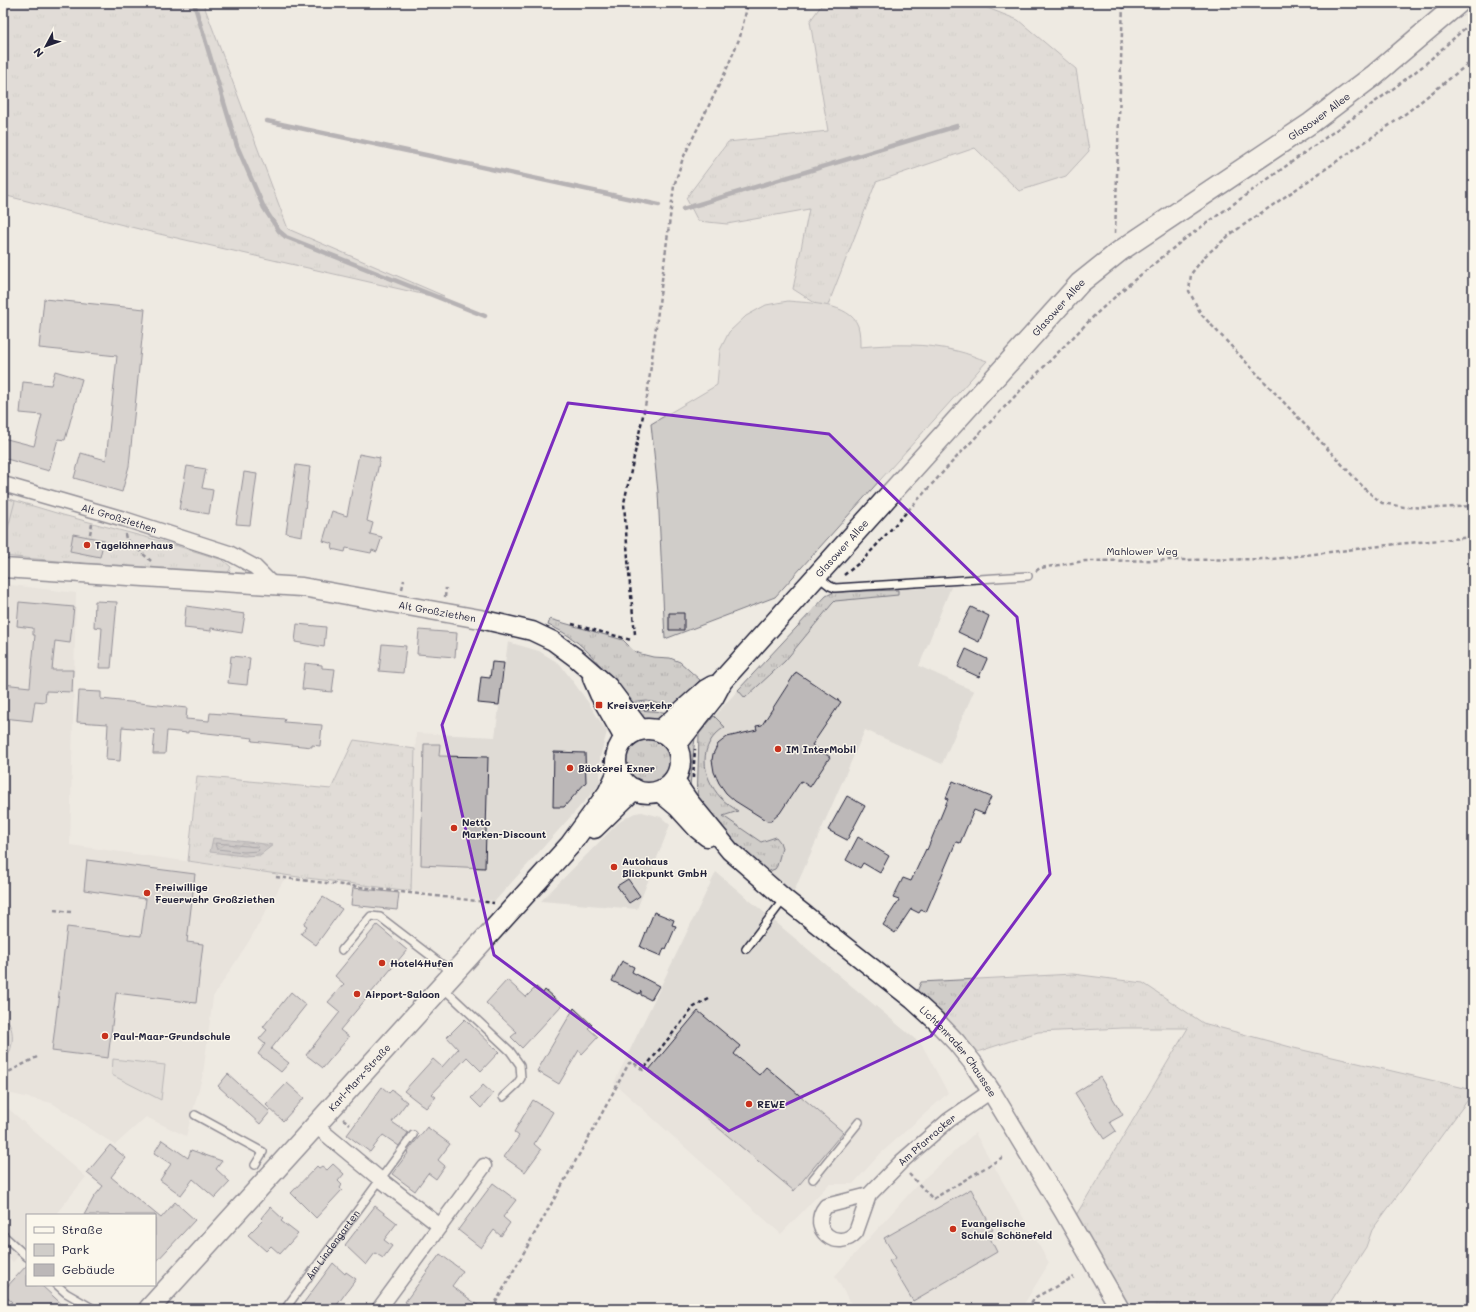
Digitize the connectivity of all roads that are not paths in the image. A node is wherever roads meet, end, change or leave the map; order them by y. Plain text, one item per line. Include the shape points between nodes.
1 (1458, 3) edge
2 (3, 484) edge
3 (3, 568) edge
4 (1028, 576) road end
5 (824, 581) junction
6 (273, 585) junction
7 (722, 681) junction
8 (634, 735) junction
9 (676, 745) junction
10 (611, 768) junction
11 (684, 780) junction
12 (634, 789) junction
13 (658, 791) junction
14 (570, 845) junction
15 (730, 851) junction
16 (785, 899) junction
17 (746, 949) dead end
18 (342, 950) dead end
19 (448, 980) junction
20 (991, 1091) junction
21 (503, 1097) dead end
22 (195, 1115) dead end
23 (859, 1122) dead end
24 (316, 1126) junction
25 (413, 1134) dead end
26 (255, 1165) dead end
27 (484, 1166) dead end
28 (813, 1179) dead end
29 (381, 1180) junction
30 (869, 1195) dead end
31 (440, 1226) junction
32 (3, 1235) edge
33 (26, 1256) edge
34 (58, 1286) edge
35 (94, 1309) edge
36 (149, 1309) edge
37 (285, 1309) edge
38 (379, 1309) edge
39 (1120, 1309) edge

1 - 5 main road, Glasower Allee via 1373,76 1311,123 1120,251 1080,283
2 - 6 street, Alt Großziethen via 229,553 255,567
3 - 6 street, Alt Großziethen
4 - 5 lane via 835,588
5 - 7 main road, Glasower Allee
6 - 8 street, Alt Großziethen via 302,587 480,619 542,634 565,648 608,686
7 - 8 main road, Glasower Allee
7 - 9 main road, Glasower Allee via 713,698
8 - 9 main road via 669,737
8 - 10 main road via 620,746 616,763
9 - 11 main road via 680,762 678,771
10 - 12 main road
10 - 14 main road, Karl-Marx-Straße via 608,793
11 - 13 main road
11 - 15 street, Lichtenrader Chaussee via 689,801
12 - 13 main road via 641,792
12 - 14 main road, Karl-Marx-Straße via 588,833
13 - 15 street, Lichtenrader Chaussee via 697,829
14 - 19 main road, Karl-Marx-Straße
15 - 16 street, Lichtenrader Chaussee
16 - 17 lane
16 - 20 street, Lichtenrader Chaussee via 935,1020 973,1063
18 - 19 lane via 371,916 380,917
19 - 21 lane via 520,1065 521,1078
19 - 24 main road, Karl-Marx-Straße
20 - 30 street, Am Pfarracker via 949,1120 902,1161
20 - 39 street, Lichtenrader Chaussee
22 - 26 lane via 263,1152
23 - 28 lane
24 - 29 street
24 - 36 main road, Karl-Marx-Straße
25 - 29 lane, Am Lindengarten
27 - 31 street
29 - 31 street
29 - 37 lane, Am Lindengarten
31 - 38 street
32 - 33 lane
34 - 35 lane

